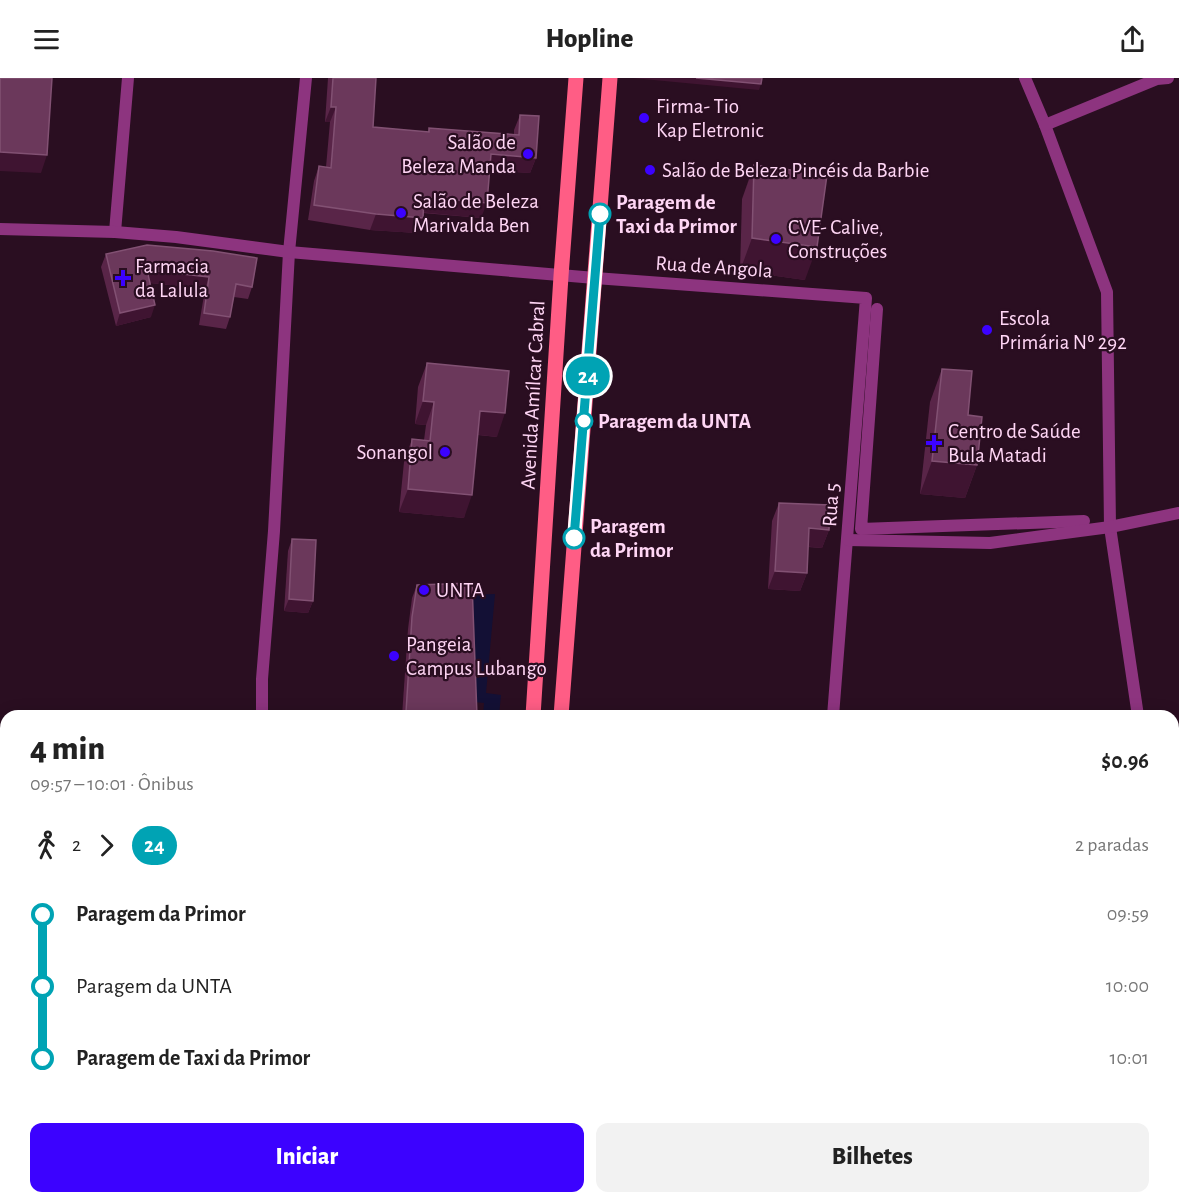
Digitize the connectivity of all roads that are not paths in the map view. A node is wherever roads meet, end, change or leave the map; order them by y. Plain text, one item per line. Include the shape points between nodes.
1 (128, 78) edge
2 (306, 78) edge
3 (576, 78) edge
4 (609, 78) edge
5 (1025, 78) edge
6 (1168, 78) edge
7 (1045, 125) junction
8 (0, 229) edge
9 (115, 232) junction
10 (289, 252) junction
11 (561, 276) junction
12 (596, 278) junction
13 (866, 298) joint
14 (877, 309) dead end
15 (1179, 513) edge
16 (1084, 522) dead end
17 (1110, 527) junction
18 (848, 540) junction
19 (262, 710) edge
20 (533, 710) edge
21 (561, 710) edge
22 (834, 710) edge
23 (1137, 710) edge

1 - 9 street
2 - 10 street
3 - 11 main road, Avenida Amílcar Cabral
4 - 12 main road
5 - 7 street
6 - 7 street
7 - 17 street via 1107,292
8 - 9 street, Rua de Angola
9 - 10 street, Rua de Angola
10 - 11 street, Rua de Angola
10 - 19 street
11 - 12 street, Rua de Angola
11 - 20 main road, Avenida Amílcar Cabral
12 - 13 street, Rua de Angola
12 - 21 main road
13 - 18 street, Rua 5
14 - 16 street via 861,529
15 - 17 street
17 - 18 street via 990,543
17 - 23 street
18 - 22 street, Rua 5

